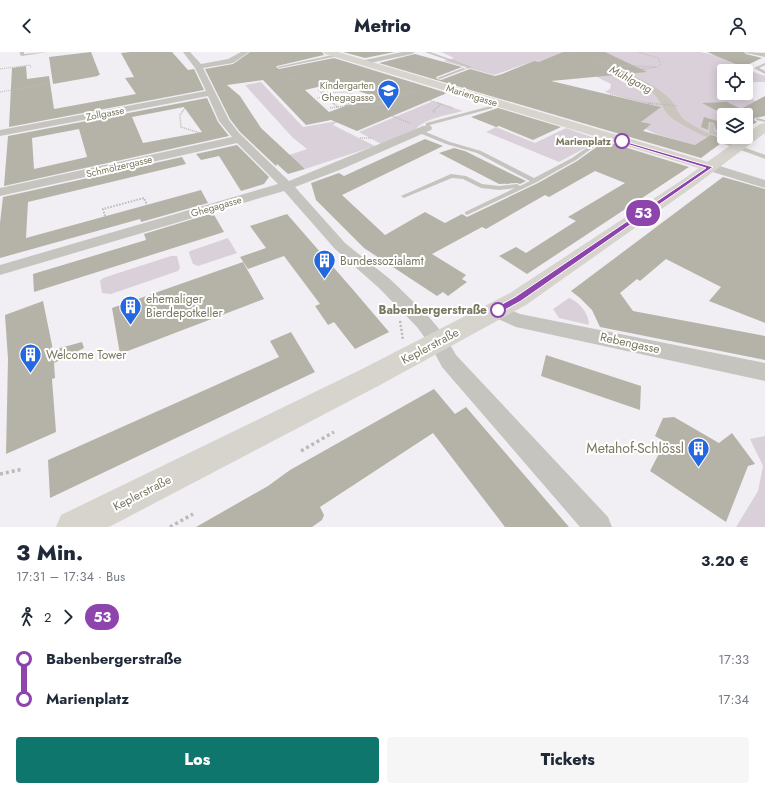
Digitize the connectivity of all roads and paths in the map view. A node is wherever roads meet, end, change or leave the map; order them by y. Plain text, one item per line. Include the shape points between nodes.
1 (22, 52) edge
2 (45, 52) edge
3 (186, 52) edge
4 (246, 52) edge
5 (412, 52) edge
6 (427, 52) edge
7 (577, 52) edge
8 (638, 52) edge
9 (748, 52) edge
10 (333, 53) edge
11 (570, 53) edge
12 (765, 55) edge
13 (594, 58) dead end
14 (365, 62) junction
15 (765, 64) edge
16 (199, 66) junction
17 (613, 66) junction
18 (618, 66) junction
19 (279, 67) dead end
20 (658, 67) junction
21 (31, 68) dead end
22 (0, 69) edge
23 (646, 69) junction
24 (628, 73) junction
25 (765, 73) edge
26 (616, 74) dead end
27 (297, 78) dead end
28 (434, 79) junction
29 (278, 81) dead end
30 (47, 84) dead end
31 (332, 84) dead end
32 (328, 87) junction
33 (417, 90) dead end
34 (0, 92) edge
35 (321, 92) junction
36 (344, 92) junction
37 (210, 93) junction
38 (610, 94) dead end
39 (368, 95) dead end
40 (359, 96) junction
41 (326, 97) junction
42 (317, 98) dead end
43 (359, 100) junction
44 (429, 100) dead end
45 (384, 102) junction
46 (502, 104) junction
47 (338, 106) junction
48 (345, 106) junction
49 (677, 106) dead end
50 (190, 107) dead end
51 (330, 108) dead end
52 (468, 113) junction
53 (765, 121) edge
54 (762, 123) edge
55 (712, 124) dead end
56 (423, 130) junction
57 (0, 133) edge
58 (200, 133) dead end
59 (717, 134) edge
60 (607, 136) junction
61 (238, 139) junction
62 (736, 144) edge
63 (739, 146) junction
64 (710, 167) junction
65 (535, 181) junction
66 (765, 184) edge
67 (286, 186) junction
68 (526, 186) junction
69 (0, 192) edge
70 (404, 196) dead end
71 (147, 205) dead end
72 (467, 213) dead end
73 (105, 216) dead end
74 (0, 270) edge
75 (496, 311) junction
76 (402, 329) dead end
77 (403, 341) dead end
78 (438, 341) junction
79 (765, 372) edge
80 (334, 432) dead end
81 (301, 451) dead end
82 (23, 469) dead end
83 (0, 474) edge
84 (193, 514) dead end
85 (73, 527) edge
86 (170, 527) edge
87 (598, 527) edge

1 - 2 lane via 22,55
3 - 16 street
4 - 16 street via 230,61
5 - 14 street
6 - 28 lane via 470,67
7 - 11 path
8 - 20 path via 658,58 661,64
9 - 12 street
10 - 14 main road, Mariengasse
10 - 19 lane, Mariengasse
13 - 17 path
14 - 28 main road, Mariengasse
15 - 25 lane via 756,68
16 - 37 street
17 - 18 path
17 - 24 path
18 - 20 path
18 - 23 path
20 - 23 path
21 - 22 path via 30,65
23 - 24 path
24 - 26 path
27 - 29 path
28 - 46 main road, Mariengasse
30 - 34 path
31 - 32 path
32 - 35 path via 318,90
32 - 36 path via 336,86
33 - 45 path
35 - 36 path
35 - 41 path
36 - 40 path
37 - 57 street, Zollgasse
37 - 61 street via 224,121
38 - 49 path via 660,105
39 - 40 path
40 - 41 path
40 - 43 path
41 - 42 path
41 - 47 path
43 - 45 path
43 - 48 path
44 - 52 path
45 - 48 path via 366,108
46 - 52 lane
46 - 60 main road, Mariengasse
47 - 48 path
47 - 51 path
50 - 58 path via 186,107 180,115 181,125 184,129
52 - 56 lane via 428,124
53 - 54 lane
54 - 63 main road, Keplerstraße
55 - 59 lane via 711,132
56 - 65 lane via 448,143 478,152
56 - 67 street, Ghegagasse
60 - 64 main road, Mariengasse
60 - 65 lane
61 - 67 street
61 - 69 street, Schmölzergasse
62 - 63 lane
63 - 64 main road, Keplerstraße
64 - 66 street
64 - 75 main road, Keplerstraße via 518,299
65 - 68 lane
67 - 74 street, Ghegagasse
67 - 78 street via 340,246 385,284
68 - 70 lane via 481,186 464,177 451,176
68 - 72 lane
71 - 73 path via 144,198 103,209
75 - 78 main road, Keplerstraße
75 - 79 street, Rebengasse via 516,320
76 - 77 path
78 - 85 main road, Keplerstraße
78 - 87 street via 449,361
80 - 81 path
82 - 83 path
84 - 86 path

